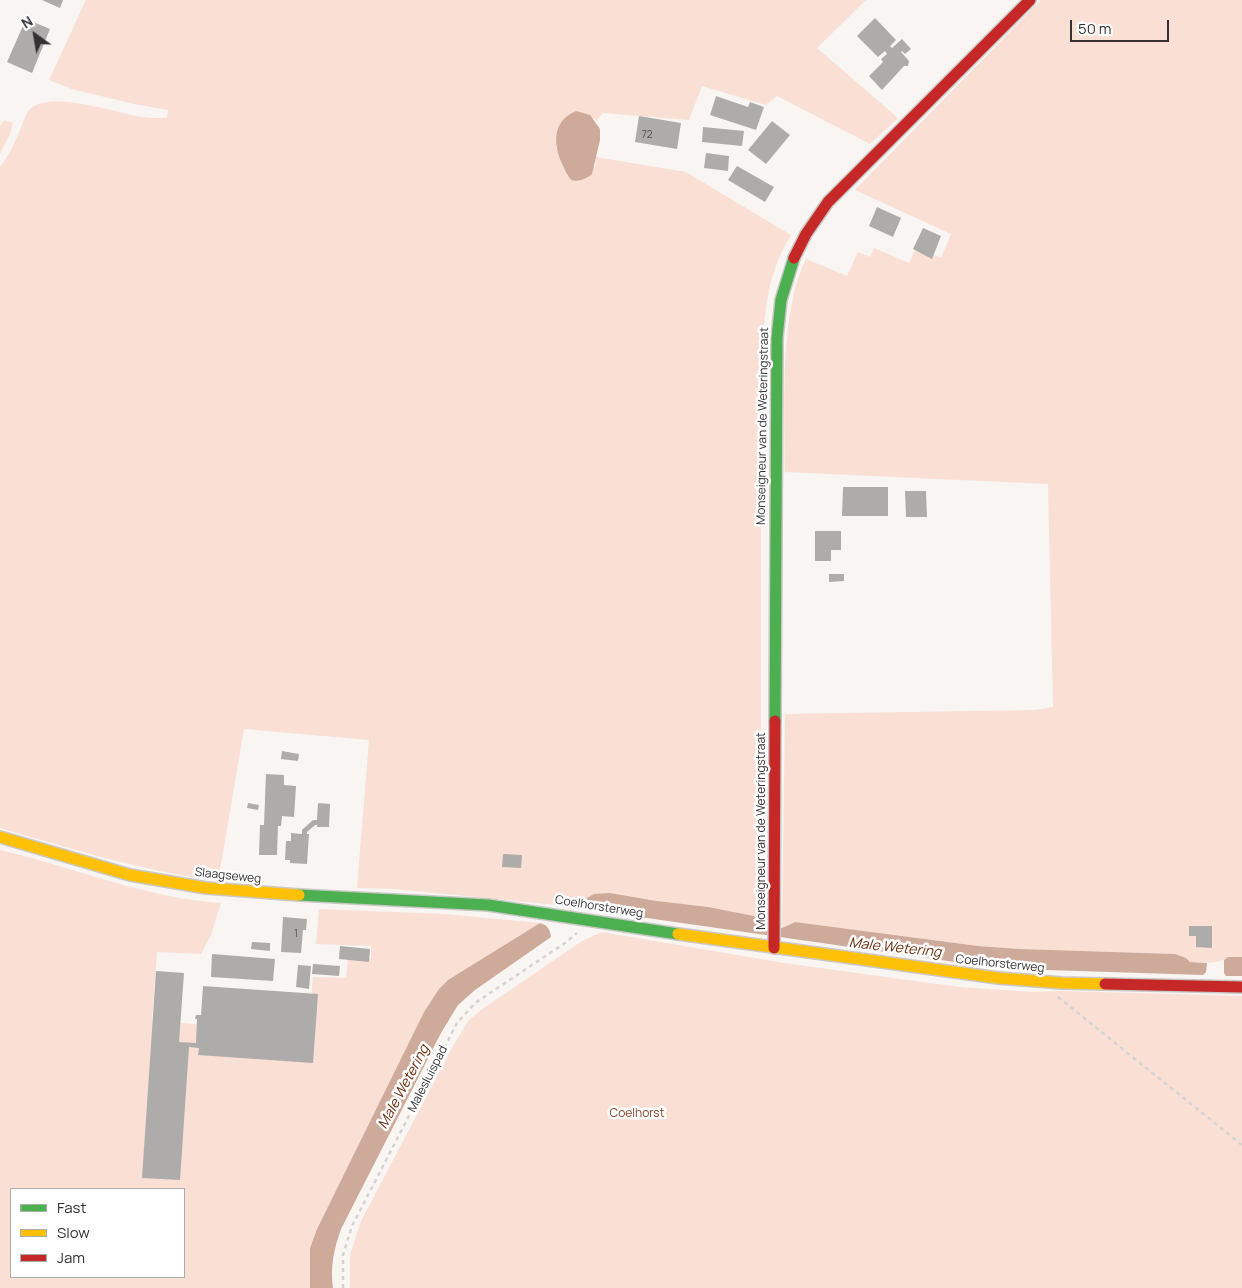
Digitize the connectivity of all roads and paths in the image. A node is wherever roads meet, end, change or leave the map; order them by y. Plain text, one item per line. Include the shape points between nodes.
1 (1030, 0) edge
2 (0, 837) edge
3 (460, 903) joint
4 (582, 918) junction
5 (775, 946) junction
6 (1242, 987) edge
7 (1064, 1002) dead end
8 (1242, 1145) edge
9 (343, 1288) edge

1 - 5 street, Monseigneur van de Weteringstraat via 828,202 799,245 783,288 777,338
2 - 3 street, Slaagseweg via 173,884 274,894
3 - 4 street, Coelhorsterweg
4 - 5 street, Coelhorsterweg
4 - 9 path, Malesluispad via 578,932 572,938 475,1003 457,1023 352,1226 343,1255
5 - 6 street, Coelhorsterweg via 980,977 1062,983
7 - 8 path

